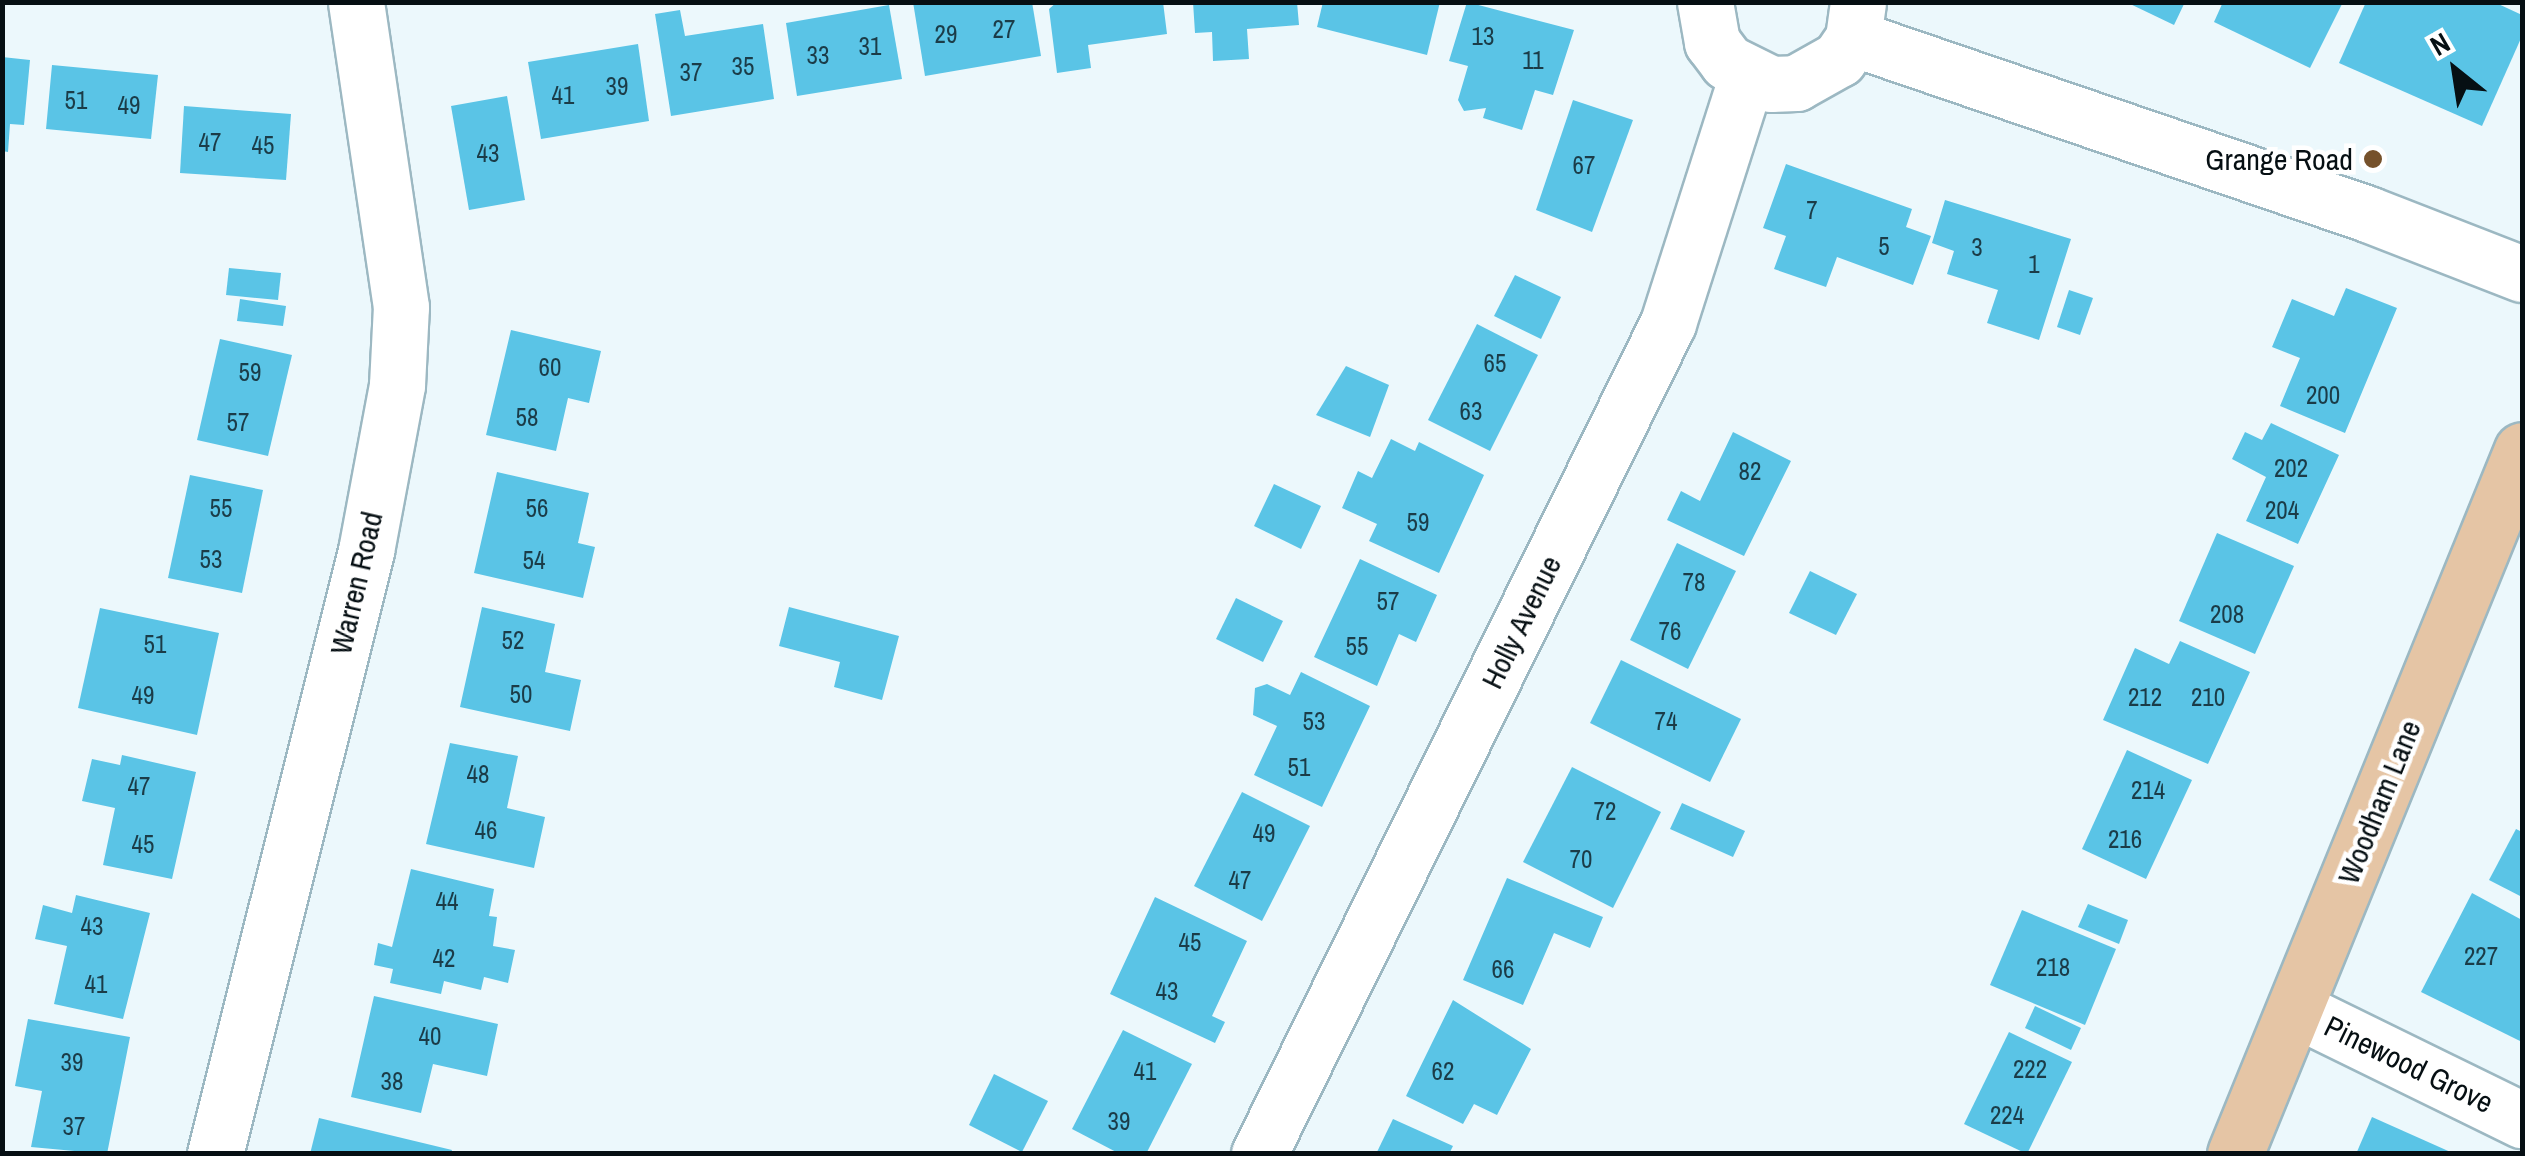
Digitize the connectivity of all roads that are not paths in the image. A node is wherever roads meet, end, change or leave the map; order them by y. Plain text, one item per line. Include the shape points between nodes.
1 (356, 2) edge
2 (1705, 2) edge
3 (1855, 20) edge
4 (1747, 76) junction
5 (2522, 274) edge
6 (2522, 450) edge
7 (2295, 1009) junction
8 (2522, 1120) edge
9 (215, 1154) edge
10 (1259, 1154) edge
11 (2234, 1154) edge

1 - 9 street, Warren Road via 401,307 398,385 366,551
2 - 4 street via 1712,42
3 - 4 street via 1839,59 1796,83
3 - 5 street
4 - 10 street, Holly Avenue via 1668,323
6 - 7 main road, Woodham Lane
7 - 8 street, Pinewood Grove
7 - 11 main road, Woodham Lane

